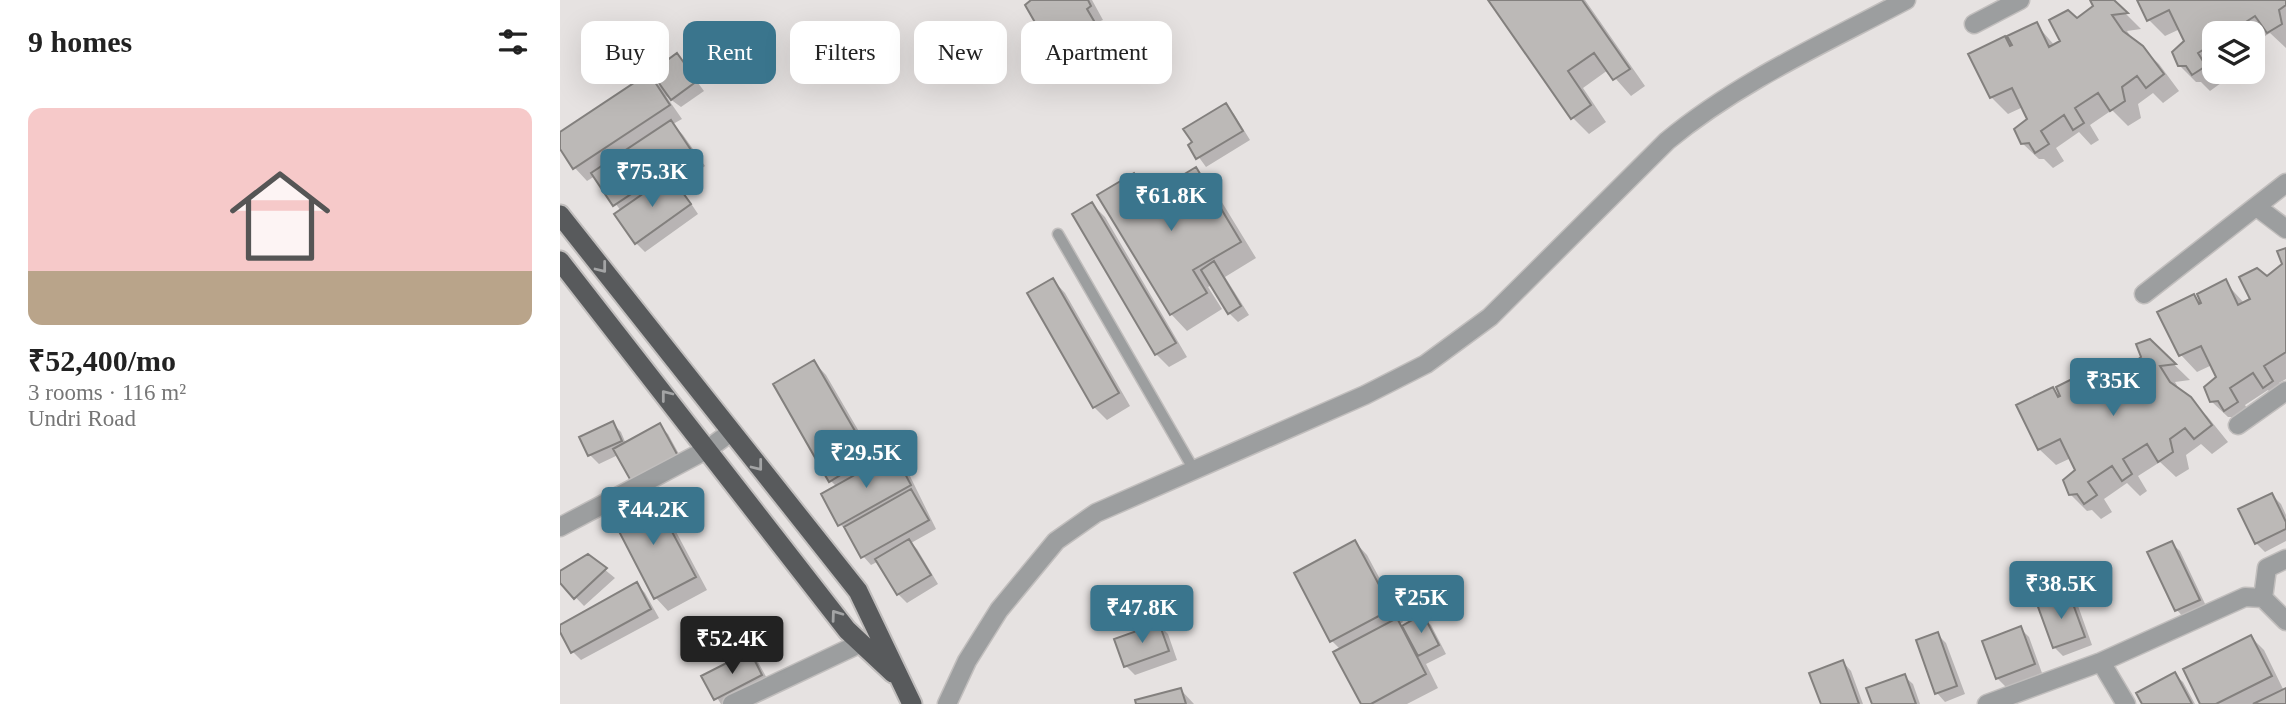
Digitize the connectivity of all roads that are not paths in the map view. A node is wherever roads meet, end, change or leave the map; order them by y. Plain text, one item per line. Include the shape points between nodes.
1 (1906, 0) edge
2 (2020, 0) edge
3 (1974, 24) dead end
4 (2286, 183) edge
5 (2257, 207) junction
6 (560, 215) edge
7 (2286, 229) edge
8 (1058, 234) dead end
9 (560, 261) edge
10 (2144, 294) dead end
11 (2286, 391) edge
12 (2238, 425) dead end
13 (731, 432) junction
14 (708, 449) junction
15 (1194, 471) junction
16 (560, 527) edge
17 (2286, 559) edge
18 (2263, 598) junction
19 (2286, 621) edge
20 (861, 643) junction
21 (2101, 662) junction
22 (901, 681) junction
23 (732, 704) edge
24 (912, 704) edge
25 (947, 704) edge
26 (1987, 704) edge
27 (2126, 704) edge

1 - 15 street via 1698,115 1490,317 1426,364
2 - 3 street
4 - 5 street
5 - 7 street
5 - 10 street
6 -> 13 highway
8 - 15 lane
14 -> 9 highway
11 - 12 street
13 - 14 street
13 -> 22 highway via 858,591
14 - 16 street
20 -> 14 highway
15 - 25 street via 1096,513 1056,541 999,610
17 - 18 street via 2267,568
18 - 19 street
18 - 21 street via 2245,597
20 - 22 highway
20 - 23 street
21 - 26 street
21 - 27 street
22 - 24 highway

